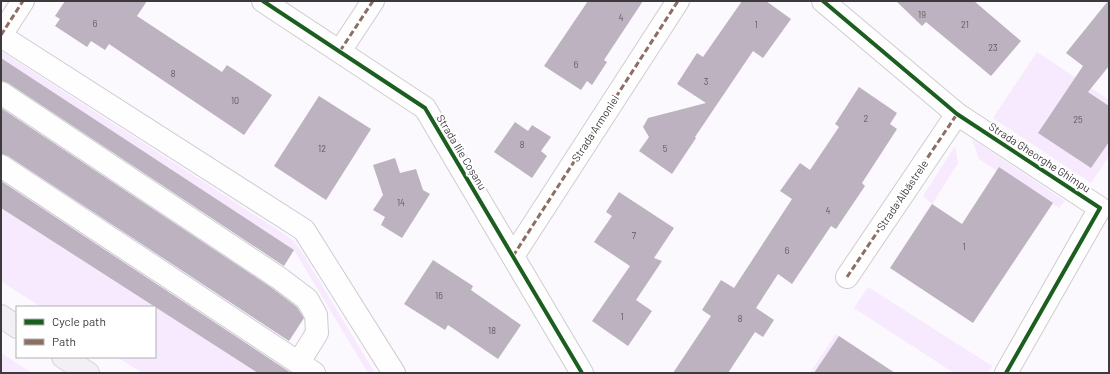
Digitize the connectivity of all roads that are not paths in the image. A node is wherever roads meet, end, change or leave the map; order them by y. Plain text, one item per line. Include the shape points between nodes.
1 (23, 1) edge
2 (263, 1) edge
3 (373, 1) edge
4 (678, 1) edge
5 (823, 1) edge
6 (1, 36) edge
7 (340, 51) junction
8 (1, 93) edge
9 (957, 114) junction
10 (1, 166) edge
11 (513, 256) junction
12 (847, 277) dead end
13 (1, 316) edge
14 (16, 326) edge
15 (65, 358) edge
16 (307, 368) edge
17 (88, 373) edge
18 (394, 373) edge
19 (582, 373) edge
20 (1006, 373) edge

1 - 6 street
2 - 7 street, Strada Ilie Coșanu
3 - 7 street
4 - 11 street, Strada Armoniei
5 - 9 street, Strada Gheorghe Ghimpu
6 - 18 street via 304,230
7 - 11 street, Strada Ilie Coșanu via 425,108
8 - 16 street via 307,299 316,315 317,333
9 - 12 street, Strada Albăstrele
9 - 20 street, Strada Gheorghe Ghimpu via 1100,208
10 - 16 street
11 - 19 street, Strada Ilie Coșanu
13 - 14 main road
15 - 17 main road

